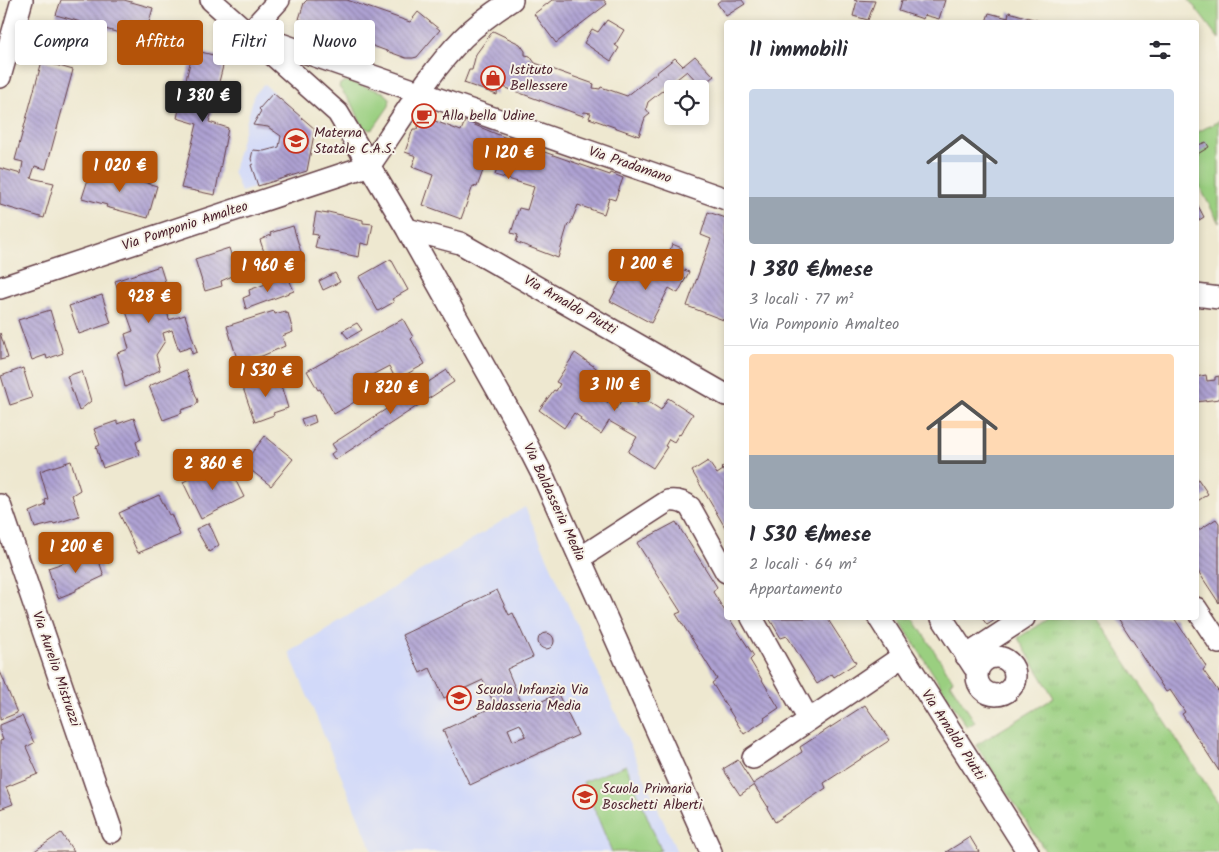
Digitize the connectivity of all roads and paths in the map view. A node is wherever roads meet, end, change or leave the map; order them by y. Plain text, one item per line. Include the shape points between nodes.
1 (22, 0) edge
2 (211, 0) edge
3 (279, 0) edge
4 (512, 0) edge
5 (234, 20) edge
6 (261, 20) edge
7 (284, 45) edge
8 (284, 64) edge
9 (0, 77) edge
10 (420, 91) junction
11 (370, 165) junction
12 (724, 198) edge
13 (407, 228) junction
14 (0, 288) edge
15 (1199, 295) edge
16 (1219, 298) edge
17 (724, 394) edge
18 (0, 505) edge
19 (580, 558) junction
20 (724, 568) edge
21 (1199, 613) edge
22 (753, 620) edge
23 (880, 620) edge
24 (943, 620) edge
25 (1022, 620) edge
26 (1219, 643) edge
27 (902, 656) junction
28 (809, 720) junction
29 (753, 758) dead end
30 (112, 832) dead end
31 (711, 852) edge
32 (1028, 852) edge

1 - 9 street
2 - 5 street
3 - 6 street
4 - 10 street via 464,37
7 - 10 street, Via Pradamano
8 - 11 street, Via Baldasseria Media via 338,113
10 - 11 street
10 - 12 street, Via Pradamano
11 - 13 street, Via Baldasseria Media
11 - 14 street, Via Pomponio Amalteo
13 - 17 street, Via Arnaldo Piutti via 460,243
13 - 19 street, Via Baldasseria Media via 529,448
15 - 16 street
18 - 30 street, Via Aurelio Mistruzzi
19 - 20 street via 674,500 690,507
19 - 31 street, Via Baldasseria Media
21 - 26 street
22 - 28 street
23 - 27 street, Via Arnaldo Piutti
24 - 25 street via 972,663
27 - 28 street
27 - 32 street, Via Arnaldo Piutti
28 - 29 street

